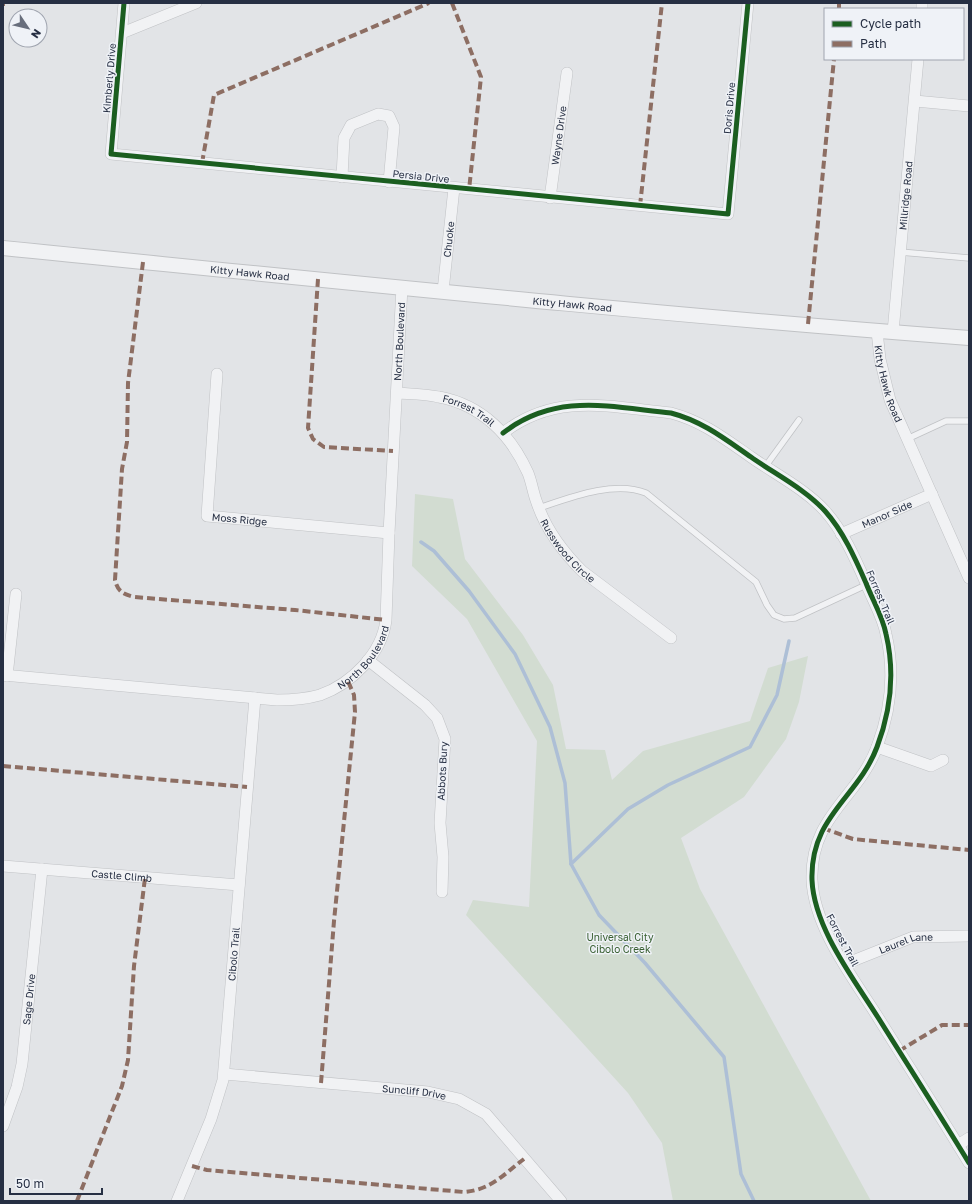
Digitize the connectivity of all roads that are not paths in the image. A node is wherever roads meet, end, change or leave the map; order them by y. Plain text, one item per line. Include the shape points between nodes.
1 (124, 3) edge
2 (196, 3) edge
3 (748, 3) edge
4 (122, 33) junction
5 (918, 60) edge
6 (567, 73) dead end
7 (915, 101) junction
8 (969, 106) edge
9 (111, 154) joint
10 (342, 177) junction
11 (389, 182) junction
12 (454, 188) junction
13 (550, 198) junction
14 (728, 214) joint
15 (3, 248) edge
16 (900, 252) junction
17 (969, 258) edge
18 (402, 287) junction
19 (443, 291) junction
20 (877, 331) junction
21 (893, 332) junction
22 (969, 338) edge
23 (217, 374) dead end
24 (397, 393) junction
25 (799, 420) dead end
26 (969, 421) edge
27 (503, 433) junction
28 (907, 439) junction
29 (765, 467) junction
30 (932, 494) junction
31 (539, 508) junction
32 (389, 533) junction
33 (841, 534) junction
34 (969, 578) edge
35 (866, 585) junction
36 (16, 594) dead end
37 (671, 638) dead end
38 (368, 660) junction
39 (5, 676) edge
40 (255, 698) junction
41 (877, 747) junction
42 (943, 760) dead end
43 (3, 866) edge
44 (42, 869) junction
45 (239, 885) junction
46 (442, 892) dead end
47 (969, 936) edge
48 (845, 964) junction
49 (224, 1074) junction
50 (3, 1126) edge
51 (969, 1138) edge
52 (958, 1145) junction
53 (969, 1163) edge
54 (177, 1201) edge
55 (561, 1201) edge

1 - 4 street, Kimberly Drive
2 - 4 street
3 - 14 street, Doris Drive
4 - 9 street, Kimberly Drive
5 - 7 street, Millridge Road
6 - 13 street, Wayne Drive
7 - 8 street
7 - 16 street, Millridge Road
9 - 10 street, Persia Drive
10 - 11 street, Persia Drive
10 - 11 street, Persia Drive via 344,138 351,125 378,114 389,116 394,127
11 - 12 street, Persia Drive
12 - 13 street, Persia Drive
12 - 19 street, Chuoke
13 - 14 street, Persia Drive
15 - 18 street, Kitty Hawk Road
16 - 17 lane
16 - 21 street, Millridge Road
18 - 19 street, Kitty Hawk Road
18 - 24 street, North Boulevard
19 - 20 street, Kitty Hawk Road
20 - 21 street
20 - 28 street, Kitty Hawk Road via 880,360 890,400
21 - 22 street
23 - 32 street, Moss Ridge via 207,516
24 - 27 street, Forrest Trail via 438,396 461,403 482,414
24 - 32 street, North Boulevard
25 - 29 lane
26 - 28 lane via 946,421
27 - 29 street, Forrest Trail via 536,413 561,406 588,405 671,413 707,427
27 - 31 street, Russwood Circle via 529,475
28 - 30 street, Kitty Hawk Road
29 - 33 street, Forrest Trail via 809,497 825,512
30 - 33 street, Manor Side
30 - 34 street, Kitty Hawk Road
31 - 35 lane via 594,491 626,489 642,492 682,521 756,582 767,606 774,615 784,619 795,618
31 - 37 street, Russwood Circle via 550,533 574,563
32 - 38 street, North Boulevard via 388,608 385,631
33 - 35 street, Forrest Trail via 856,560
35 - 41 street, Forrest Trail via 886,632 892,678 888,711
36 - 39 street
38 - 40 street, North Boulevard via 340,685 320,694 299,700
38 - 46 street, Abbots Bury via 425,705 436,718 445,739 440,823
39 - 40 street, North Boulevard
40 - 45 street, Cibolo Trail
41 - 42 street via 931,766
41 - 48 street, Forrest Trail via 850,791 826,823 814,856 812,880 815,903 823,925
43 - 44 street, Castle Climb
44 - 45 street, Castle Climb
44 - 50 street, Sage Drive via 22,1064 18,1087
45 - 49 street, Cibolo Trail
47 - 48 street, Laurel Lane via 913,937
48 - 52 street, Forrest Trail
49 - 54 street, Cibolo Trail via 211,1118
49 - 55 street, Suncliff Drive via 428,1092 459,1099 486,1114
51 - 52 street
52 - 53 street, Forrest Trail

